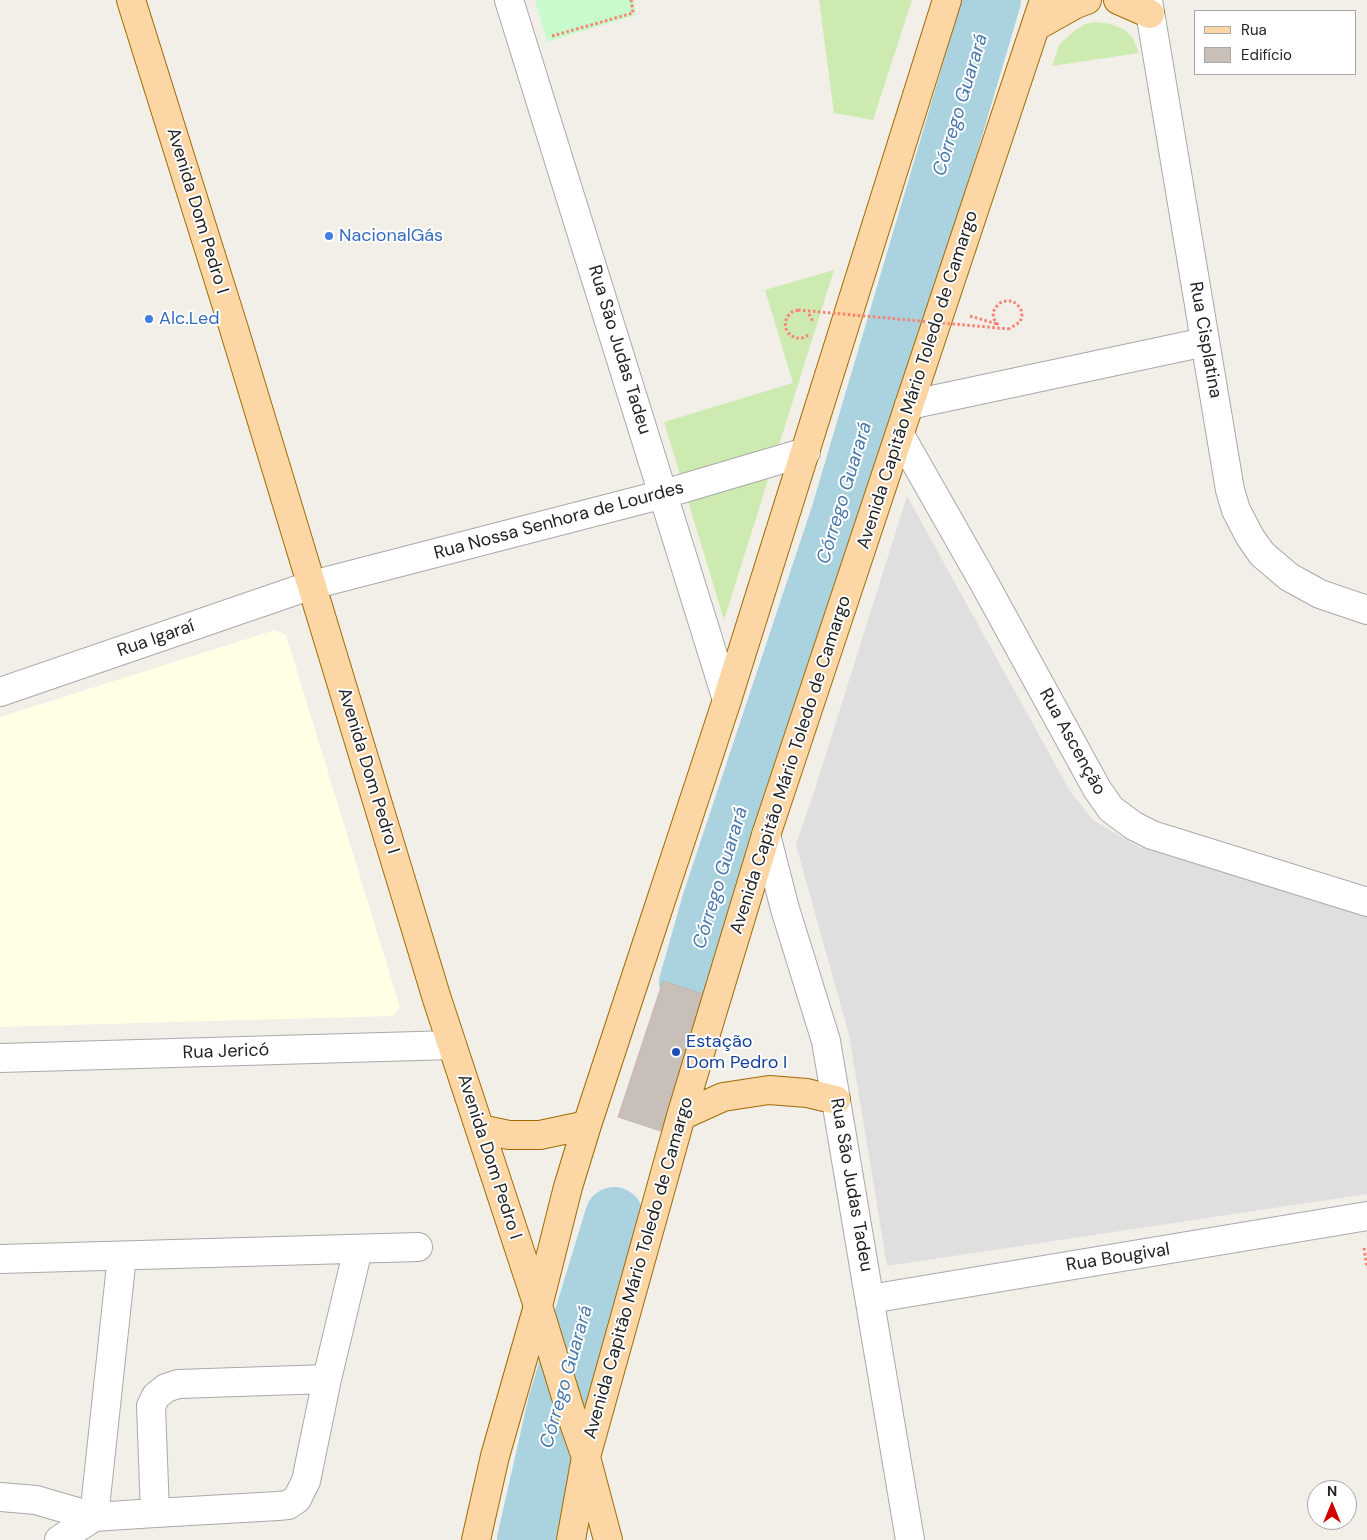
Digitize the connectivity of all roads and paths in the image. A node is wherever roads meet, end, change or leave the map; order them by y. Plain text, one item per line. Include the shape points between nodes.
1 (131, 0) edge
2 (510, 0) edge
3 (632, 0) edge
4 (947, 0) edge
5 (1088, 0) edge
6 (1118, 0) edge
7 (1149, 7) edge
8 (1044, 10) edge
9 (524, 45) junction
10 (809, 314) dead end
11 (998, 325) dead end
12 (814, 326) dead end
13 (812, 332) dead end
14 (1205, 342) junction
15 (909, 405) junction
16 (900, 435) junction
17 (806, 452) junction
18 (664, 494) junction
19 (312, 585) junction
20 (1367, 610) edge
21 (0, 692) edge
22 (727, 700) junction
23 (766, 835) junction
24 (1367, 902) edge
25 (452, 1045) junction
26 (0, 1058) edge
27 (836, 1100) junction
28 (681, 1116) junction
29 (587, 1125) junction
30 (480, 1130) junction
31 (1367, 1216) edge
32 (418, 1247) dead end
33 (358, 1249) junction
34 (122, 1256) junction
35 (0, 1259) edge
36 (870, 1299) junction
37 (538, 1306) junction
38 (327, 1379) junction
39 (586, 1458) junction
40 (0, 1497) edge
41 (154, 1513) junction
42 (94, 1517) junction
43 (59, 1540) edge
44 (476, 1540) edge
45 (571, 1540) edge
46 (608, 1540) edge
47 (910, 1540) edge

1 - 19 main road, Avenida Dom Pedro I
2 - 9 street, Rua São Judas Tadeu
3 - 9 path via 633,12
4 - 17 main road
5 - 8 main road
6 - 7 main road
7 - 14 street, Rua Cisplatina
8 - 15 main road, Avenida Capitão Mário Toledo de Camargo
9 - 18 street, Rua São Judas Tadeu
10 - 12 path
11 - 13 path, bridge via 993,314 995,308 1006,301 1017,304 1022,316 1020,322 1010,329 798,310 787,317 786,329 790,335 802,338
14 - 15 street
14 - 20 street, Rua Cisplatina via 1230,490 1250,536 1262,554 1289,577 1320,594
15 - 16 main road, Avenida Capitão Mário Toledo de Camargo
16 - 23 main road, Avenida Capitão Mário Toledo de Camargo
16 - 24 street, Rua Ascenção via 1097,789 1112,810 1152,835
17 - 18 street, Rua Nossa Senhora de Lourdes
17 - 22 main road
18 - 19 street, Rua Nossa Senhora de Lourdes
18 - 22 street, Rua São Judas Tadeu
19 - 21 street, Rua Igaraí
19 - 25 main road, Avenida Dom Pedro I
22 - 29 main road
23 - 27 street, Rua São Judas Tadeu via 826,1041
23 - 28 main road, Avenida Capitão Mário Toledo de Camargo
25 - 26 street, Rua Jericó
25 - 30 main road, Avenida Dom Pedro I
27 - 28 main road via 769,1090 722,1097
27 - 36 street, Rua São Judas Tadeu
28 - 39 main road, Avenida Capitão Mário Toledo de Camargo
29 - 30 main road via 540,1135 509,1135
29 - 37 main road
30 - 37 main road, Avenida Dom Pedro I
31 - 36 street, Rua Bougival
32 - 33 street
33 - 34 street
33 - 38 street
34 - 35 street
34 - 42 street
36 - 47 street, Rua São Judas Tadeu
37 - 39 main road, Avenida Dom Pedro I
37 - 44 main road via 495,1456
38 - 41 street via 306,1481 297,1499 288,1505 278,1506
38 - 41 street via 178,1384 166,1388 156,1396 151,1406
39 - 45 main road, Avenida Capitão Mário Toledo de Camargo
39 - 46 main road, Avenida Dom Pedro I
40 - 42 street via 36,1500
41 - 42 street
42 - 43 street

